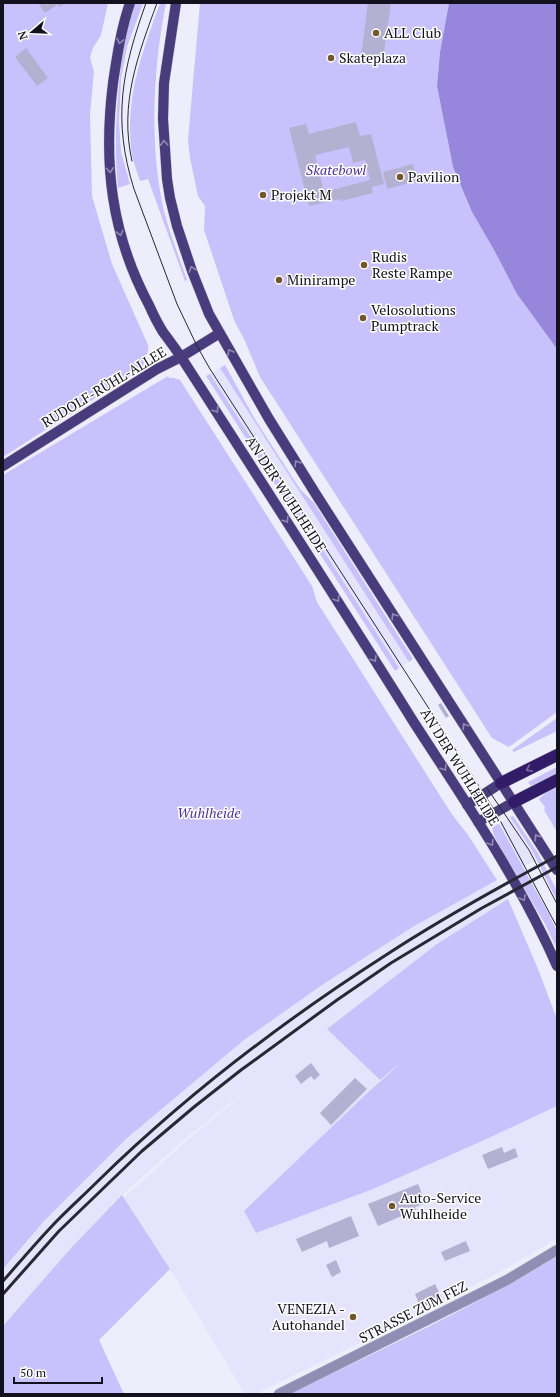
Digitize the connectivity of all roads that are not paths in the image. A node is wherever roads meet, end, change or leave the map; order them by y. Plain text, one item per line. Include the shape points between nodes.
1 (130, 3) edge
2 (176, 3) edge
3 (220, 333) junction
4 (181, 357) junction
5 (3, 466) edge
6 (557, 755) edge
7 (557, 780) edge
8 (501, 783) junction
9 (514, 802) junction
10 (467, 805) junction
11 (478, 822) junction
12 (557, 870) edge
13 (557, 966) edge
14 (557, 1250) edge
15 (278, 1394) edge

1 -> 4 main road, AN DER WUHLHEIDE via 117,56 110,109 109,166 113,206 138,285 163,332
3 -> 2 main road, AN DER WUHLHEIDE via 209,314 192,271 175,219 167,179 163,119 164,82
3 - 4 main road, RUDOLF-RÜHL-ALLEE
8 -> 3 main road, AN DER WUHLHEIDE via 269,420
4 - 5 main road, RUDOLF-RÜHL-ALLEE via 156,369
4 -> 10 main road, AN DER WUHLHEIDE
6 -> 8 highway
7 - 9 highway
8 - 9 main road, AN DER WUHLHEIDE
8 - 10 main road
9 - 11 main road
12 -> 9 main road, AN DER WUHLHEIDE
10 - 11 main road, AN DER WUHLHEIDE
11 -> 13 main road, AN DER WUHLHEIDE via 541,930
14 - 15 street, STRASSE ZUM FEZ via 507,1280

